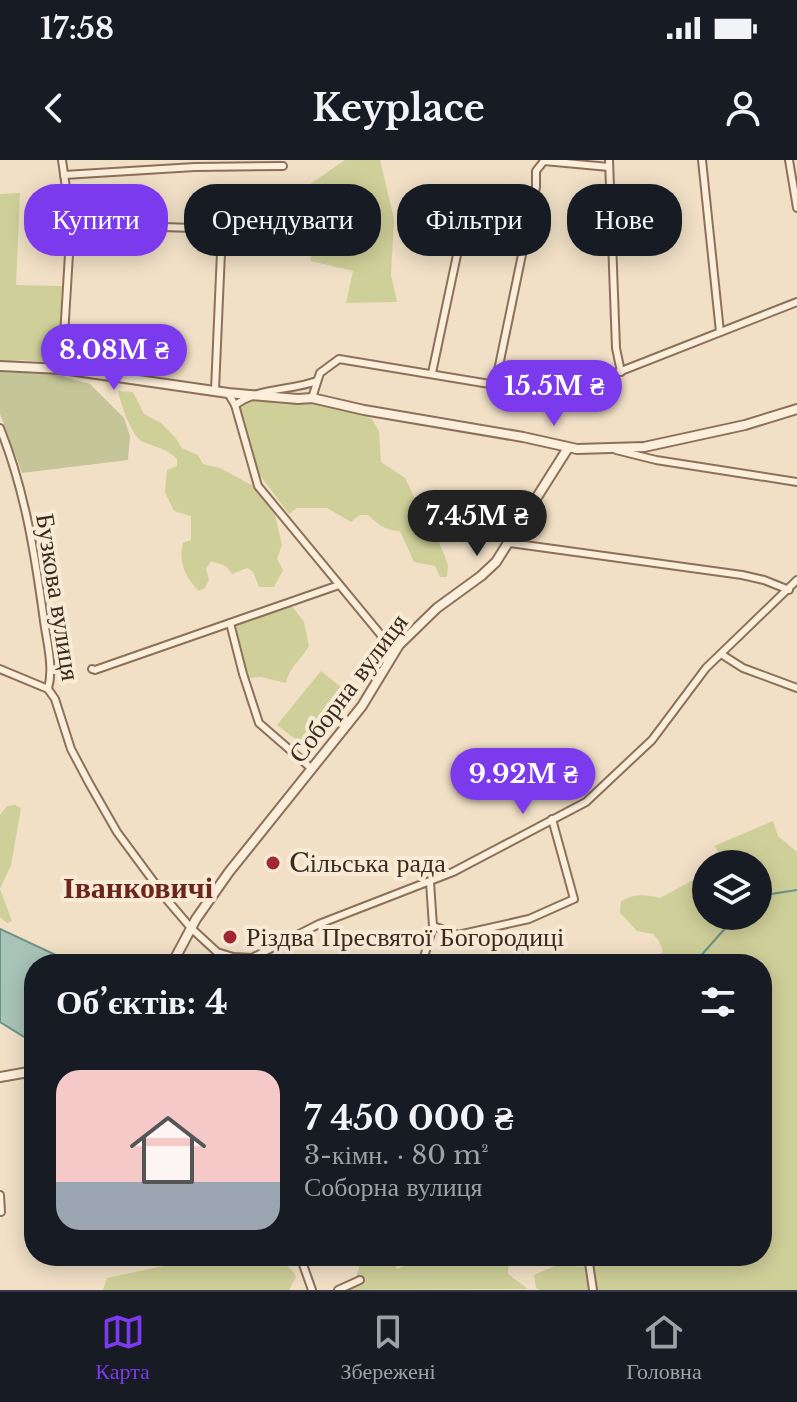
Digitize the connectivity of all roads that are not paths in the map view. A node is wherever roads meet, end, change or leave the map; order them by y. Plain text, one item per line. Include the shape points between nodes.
1 (62, 160) edge
2 (702, 160) edge
3 (789, 160) edge
4 (609, 164) edge
5 (283, 166) dead end
6 (64, 175) junction
7 (65, 184) edge
8 (797, 207) edge
9 (168, 227) edge
10 (71, 256) edge
11 (457, 256) edge
12 (797, 302) edge
13 (720, 332) junction
14 (0, 366) edge
15 (62, 369) junction
16 (621, 372) junction
17 (432, 373) junction
18 (317, 381) junction
19 (495, 385) junction
20 (215, 390) junction
21 (228, 393) junction
22 (250, 394) junction
23 (312, 398) junction
24 (235, 405) junction
25 (797, 409) edge
26 (0, 428) edge
27 (4, 447) edge
28 (568, 448) junction
29 (611, 449) junction
30 (797, 482) edge
31 (510, 543) junction
32 (797, 580) edge
33 (339, 585) junction
34 (789, 590) junction
35 (230, 623) junction
36 (721, 654) junction
37 (387, 662) junction
38 (0, 669) edge
39 (92, 669) dead end
40 (797, 688) edge
41 (48, 689) junction
42 (312, 769) junction
43 (552, 819) junction
44 (430, 882) junction
45 (433, 926) junction
46 (191, 928) junction
47 (177, 954) edge
48 (223, 954) edge
49 (260, 954) edge
50 (425, 954) edge
51 (24, 1073) edge
52 (0, 1077) edge
53 (0, 1195) edge
54 (1, 1212) edge
55 (304, 1266) edge
56 (589, 1266) edge
57 (360, 1280) dead end
58 (312, 1290) edge
59 (338, 1290) edge
60 (593, 1290) edge

1 - 6 street
2 - 13 street
3 - 8 street
4 - 16 street
4 - 19 street via 544,161 536,171
5 - 6 street
6 - 7 street
9 - 20 street via 222,229
10 - 15 street
11 - 17 street
12 - 13 street
13 - 16 street
14 - 15 street
15 - 20 street
16 - 19 street via 559,390
17 - 18 street via 339,359
17 - 19 street
18 - 22 street
18 - 23 street
20 - 21 street
21 - 22 street
21 - 24 street
22 - 23 street
22 - 24 street
23 - 28 street
24 - 33 street via 258,486
25 - 29 street via 644,447
26 - 27 street, Бузкова вулиця
27 - 41 street, Бузкова вулиця via 35,555 50,666
28 - 29 street
28 - 31 street, Соборна вулиця
29 - 30 street
31 - 34 street via 742,575
31 - 37 street, Соборна вулиця via 481,576 414,630
32 - 34 street, Бузкова вулиця
33 - 35 street
33 - 37 street via 381,635
34 - 36 street, Бузкова вулиця
35 - 39 street
35 - 42 street via 259,723
36 - 40 street
36 - 43 street, Бузкова вулиця via 624,768 586,802
37 - 42 street, Соборна вулиця via 362,706
38 - 41 street
41 - 46 street, Бузкова вулиця via 71,749 117,832
42 - 46 street, Соборна вулиця
43 - 44 street, Бузкова вулиця
43 - 45 street via 574,899 529,919 458,935
44 - 45 street
44 - 49 street, Бузкова вулиця via 319,924
45 - 50 street
46 - 47 street, Соборна вулиця
46 - 48 street, Бузкова вулиця
51 - 52 street
53 - 54 street
55 - 58 street
56 - 60 street
57 - 59 street

